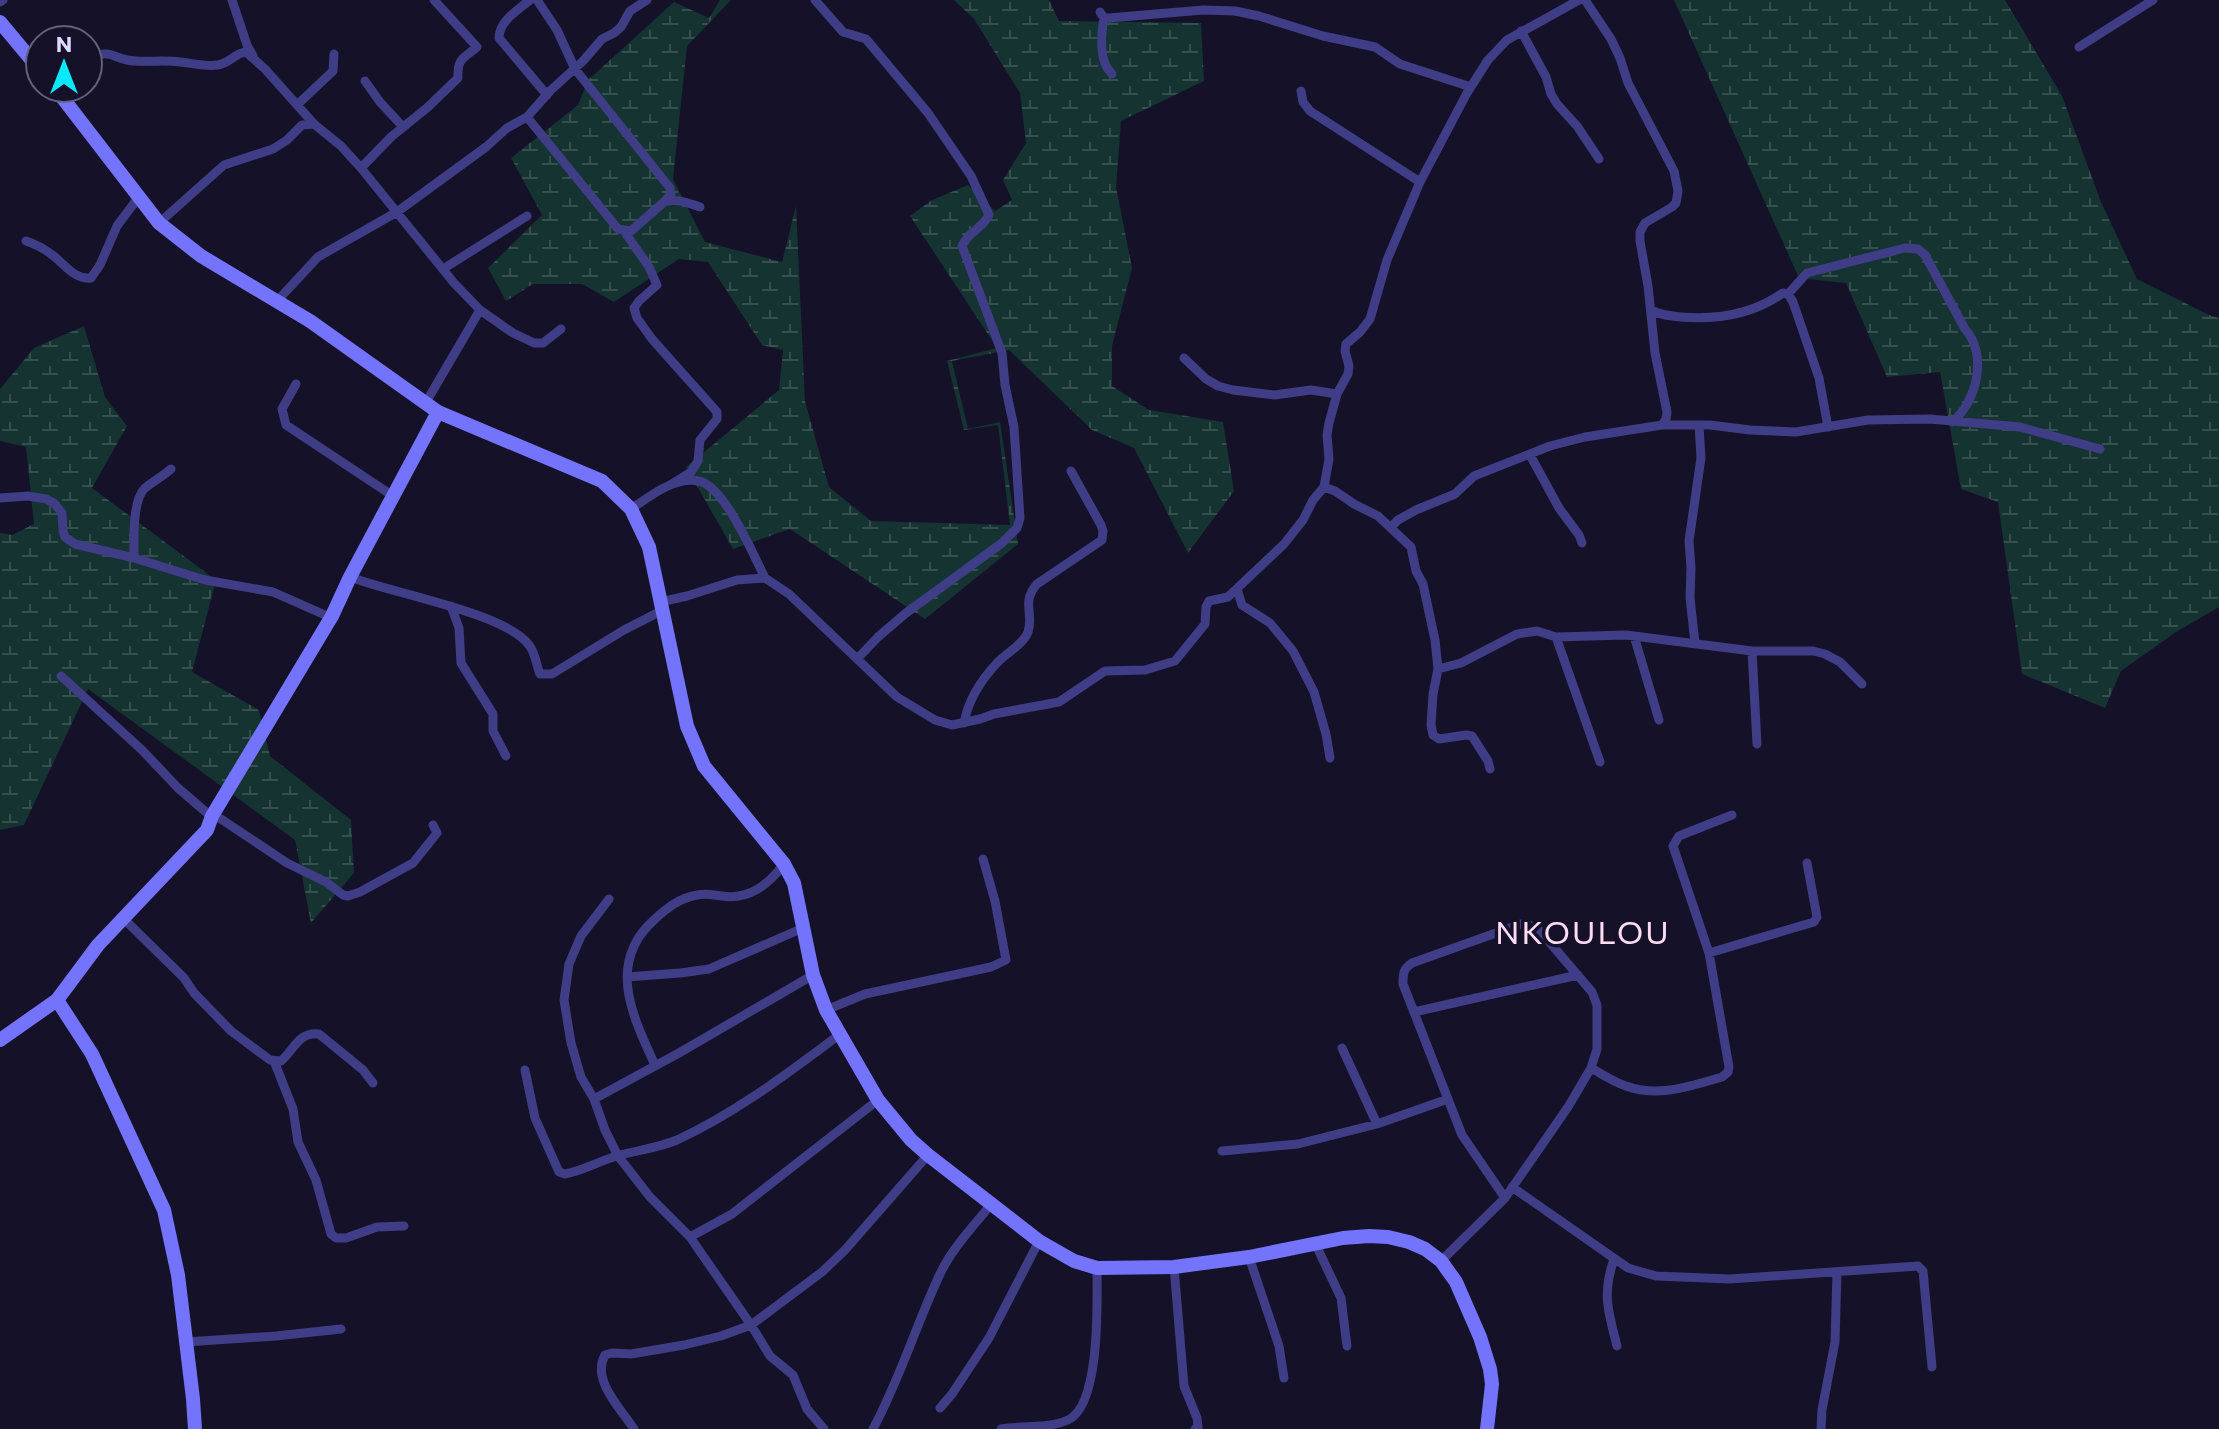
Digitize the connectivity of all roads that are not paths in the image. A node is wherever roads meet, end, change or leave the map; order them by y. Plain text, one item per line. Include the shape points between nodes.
1 (232, 0) edge
2 (434, 0) edge
3 (530, 0) edge
4 (537, 0) edge
5 (646, 0) edge
6 (815, 0) edge
7 (1579, 0) edge
8 (1585, 0) edge
9 (2153, 0) edge
10 (0, 22) edge
11 (1521, 31) junction
12 (2079, 47) dead end
13 (24, 51) edge
14 (104, 54) edge
15 (334, 54) dead end
16 (254, 58) junction
17 (575, 69) junction
18 (1112, 74) dead end
19 (365, 81) dead end
20 (1471, 87) junction
21 (1301, 91) dead end
22 (547, 95) junction
23 (67, 104) edge
24 (297, 105) junction
25 (527, 117) junction
26 (314, 124) junction
27 (403, 127) junction
28 (1599, 159) dead end
29 (361, 168) junction
30 (1420, 182) junction
31 (138, 198) junction
32 (664, 202) junction
33 (700, 207) dead end
34 (397, 212) junction
35 (527, 216) dead end
36 (159, 223) junction
37 (624, 231) junction
38 (26, 241) dead end
39 (443, 269) junction
40 (1788, 294) junction
41 (277, 301) junction
42 (480, 310) junction
43 (1651, 310) junction
44 (561, 329) dead end
45 (1184, 358) dead end
46 (296, 384) dead end
47 (1337, 394) junction
48 (431, 408) junction
49 (1952, 422) junction
50 (1662, 425) junction
51 (1699, 425) junction
52 (1828, 427) junction
53 (2100, 449) dead end
54 (1530, 455) junction
55 (171, 469) dead end
56 (1071, 471) dead end
57 (670, 485) junction
58 (1324, 487) junction
59 (393, 496) junction
60 (0, 498) edge
61 (631, 509) junction
62 (1391, 527) junction
63 (1582, 543) dead end
64 (134, 558) junction
65 (350, 577) junction
66 (765, 578) junction
67 (1237, 589) junction
68 (451, 606) junction
69 (660, 607) junction
70 (332, 616) junction
71 (1634, 636) junction
72 (1556, 637) junction
73 (1695, 643) junction
74 (1752, 651) junction
75 (857, 659) junction
76 (1438, 669) junction
77 (61, 676) dead end
78 (1862, 684) dead end
79 (1659, 720) dead end
80 (964, 723) junction
81 (1757, 744) dead end
82 (506, 756) dead end
83 (1330, 758) dead end
84 (1600, 762) dead end
85 (1490, 769) dead end
86 (1732, 815) dead end
87 (212, 816) junction
88 (433, 825) dead end
89 (983, 859) dead end
90 (1807, 863) dead end
91 (784, 864) junction
92 (609, 899) dead end
93 (123, 918) junction
94 (803, 928) junction
95 (1709, 953) junction
96 (813, 975) junction
97 (1578, 975) junction
98 (627, 977) junction
99 (57, 1000) junction
100 (826, 1010) junction
101 (1414, 1012) junction
102 (839, 1035) junction
103 (0, 1040) edge
104 (1342, 1048) dead end
105 (274, 1061) junction
106 (655, 1065) junction
107 (1591, 1068) junction
108 (525, 1070) dead end
109 (373, 1083) dead end
110 (594, 1099) junction
111 (1448, 1099) junction
112 (878, 1100) junction
113 (1377, 1124) junction
114 (1222, 1151) dead end
115 (928, 1155) junction
116 (618, 1156) junction
117 (1512, 1187) junction
118 (1505, 1198) junction
119 (992, 1203) junction
120 (404, 1226) dead end
121 (690, 1237) junction
122 (1039, 1241) junction
123 (1315, 1243) junction
124 (1249, 1257) junction
125 (1614, 1259) junction
126 (1441, 1261) junction
127 (1174, 1267) junction
128 (1097, 1268) junction
129 (1837, 1272) junction
130 (751, 1325) junction
131 (341, 1329) dead end
132 (186, 1342) junction
133 (1347, 1346) dead end
134 (1617, 1346) dead end
135 (1932, 1367) dead end
136 (1284, 1378) dead end
137 (940, 1408) dead end
138 (1072, 1418) junction
139 (195, 1429) edge
140 (634, 1429) edge
141 (824, 1429) edge
142 (873, 1429) edge
143 (1001, 1429) edge
144 (1080, 1429) edge
145 (1195, 1429) edge
146 (1487, 1429) edge
147 (1821, 1429) edge

1 - 16 street
2 - 27 street via 477,47 460,60 458,78
3 - 22 street via 501,26 499,38
4 - 17 street
5 - 17 street
6 - 75 street via 843,32 866,39 928,113 971,176 989,215 962,246 1002,353 1021,508 1017,528 1002,543 906,613
7 - 11 street
8 - 43 street via 1611,39 1677,184 1676,203 1640,232
9 - 12 street
10 - 13 street
11 - 20 street via 1496,49
11 - 28 street via 1557,104
14 - 16 street via 133,61 209,65 226,63 242,52
15 - 24 street via 333,71
16 - 24 street
17 - 22 street
17 - 32 street via 670,188
18 - 20 street via 1104,60 1102,15 1235,11 1375,47 1400,64
19 - 27 street
20 - 30 street
21 - 30 street via 1310,111
22 - 25 street
23 - 31 street
24 - 26 street
25 - 34 street
25 - 37 street
26 - 29 street
26 - 36 street via 302,125 273,149 224,165
27 - 29 street
29 - 34 street
30 - 47 street via 1387,260 1370,319 1346,344 1348,374
31 - 36 street
31 - 38 street via 91,278 75,275 46,250
32 - 33 street
32 - 37 street via 636,228
34 - 39 street
34 - 41 street via 318,257
35 - 39 street
36 - 41 street via 201,256
37 - 57 street via 657,285 634,308 637,318 717,412 700,440 691,472
39 - 42 street
40 - 43 street via 1724,317
40 - 49 street via 1807,273 1918,249 1972,337 1977,355 1970,401
40 - 52 street via 1819,378
41 - 48 street
42 - 44 street via 534,343 543,343
42 - 48 street
43 - 50 street via 1667,412
45 - 47 street via 1206,379 1233,390
46 - 59 street via 282,409 286,425
47 - 58 street via 1327,435
48 - 59 street
48 - 61 street via 602,481
49 - 52 street via 1894,418
49 - 53 street via 2020,427
50 - 51 street
50 - 54 street via 1585,437
51 - 52 street via 1796,432
51 - 73 street via 1701,458 1689,541
54 - 62 street via 1474,476 1455,494
54 - 63 street
55 - 64 street via 140,496
56 - 80 street via 1101,525 1102,540 1032,589 1027,635 984,679
57 - 61 street
57 - 66 street via 709,485 723,499
58 - 62 street
58 - 67 street via 1293,535
59 - 65 street
60 - 64 street via 46,499 59,507 65,537 75,544
61 - 69 street via 649,547
62 - 76 street via 1414,554
64 - 70 street via 205,580 273,592
65 - 68 street
65 - 70 street
66 - 69 street via 737,580
66 - 75 street
67 - 80 street via 1209,601 1205,624 1167,665 1105,671 1059,702
67 - 83 street via 1242,605 1270,623 1293,651 1314,692
68 - 69 street via 519,634 545,675
68 - 82 street via 459,628 461,663 493,714 493,731
69 - 91 street via 694,747
70 - 87 street
71 - 72 street
71 - 73 street
71 - 79 street
72 - 76 street via 1521,633
72 - 84 street
73 - 74 street
74 - 78 street via 1825,654
74 - 81 street
75 - 80 street via 908,704 943,723
76 - 85 street via 1433,735 1472,736
77 - 87 street
86 - 95 street via 1679,836 1673,846
87 - 88 street via 348,896 413,863 437,833
87 - 93 street via 207,830
89 - 100 street via 1006,960 865,994
90 - 95 street via 1814,922
91 - 94 street via 794,883
91 - 98 street via 762,888 736,897 702,894 672,904 634,942
92 - 110 street via 581,936 569,964 564,1000 581,1077
93 - 99 street
93 - 105 street via 231,1031
94 - 96 street
94 - 98 street via 709,969
95 - 107 street via 1728,1072 1675,1090 1645,1090
96 - 100 street
96 - 106 street
97 - 101 street
97 - 101 street via 1540,931 1521,924 1405,968 1403,984
97 - 107 street via 1597,1005 1597,1049
98 - 106 street via 635,1023
99 - 103 street
99 - 132 street via 92,1054 164,1210
100 - 102 street
101 - 111 street
102 - 112 street
102 - 116 street via 720,1117 677,1140
104 - 113 street
105 - 109 street via 289,1054 300,1038 319,1034
105 - 120 street via 331,1234 346,1238 377,1227
106 - 110 street
107 - 117 street
108 - 116 street via 535,1118 559,1172 571,1173
110 - 116 street
111 - 113 street
111 - 118 street via 1462,1135
112 - 115 street
112 - 121 street via 732,1214
113 - 114 street via 1298,1144
115 - 119 street
115 - 130 street via 845,1250
116 - 121 street
117 - 118 street
117 - 125 street
118 - 126 street
119 - 122 street
119 - 142 street via 940,1274
121 - 130 street
122 - 128 street
122 - 137 street via 989,1338
123 - 124 street
123 - 126 street via 1388,1237 1425,1249
123 - 133 street via 1341,1298
124 - 127 street
124 - 136 street via 1279,1346
125 - 129 street via 1656,1276 1688,1279
125 - 134 street via 1606,1291
126 - 146 street via 1465,1300 1490,1369
127 - 128 street
127 - 145 street via 1180,1357 1197,1418
128 - 138 street via 1093,1369 1085,1399
129 - 135 street via 1922,1268
129 - 147 street via 1835,1342
130 - 140 street via 684,1345 605,1355 601,1374
130 - 141 street via 770,1356 793,1375 807,1409
131 - 132 street
132 - 139 street
138 - 143 street
138 - 144 street

